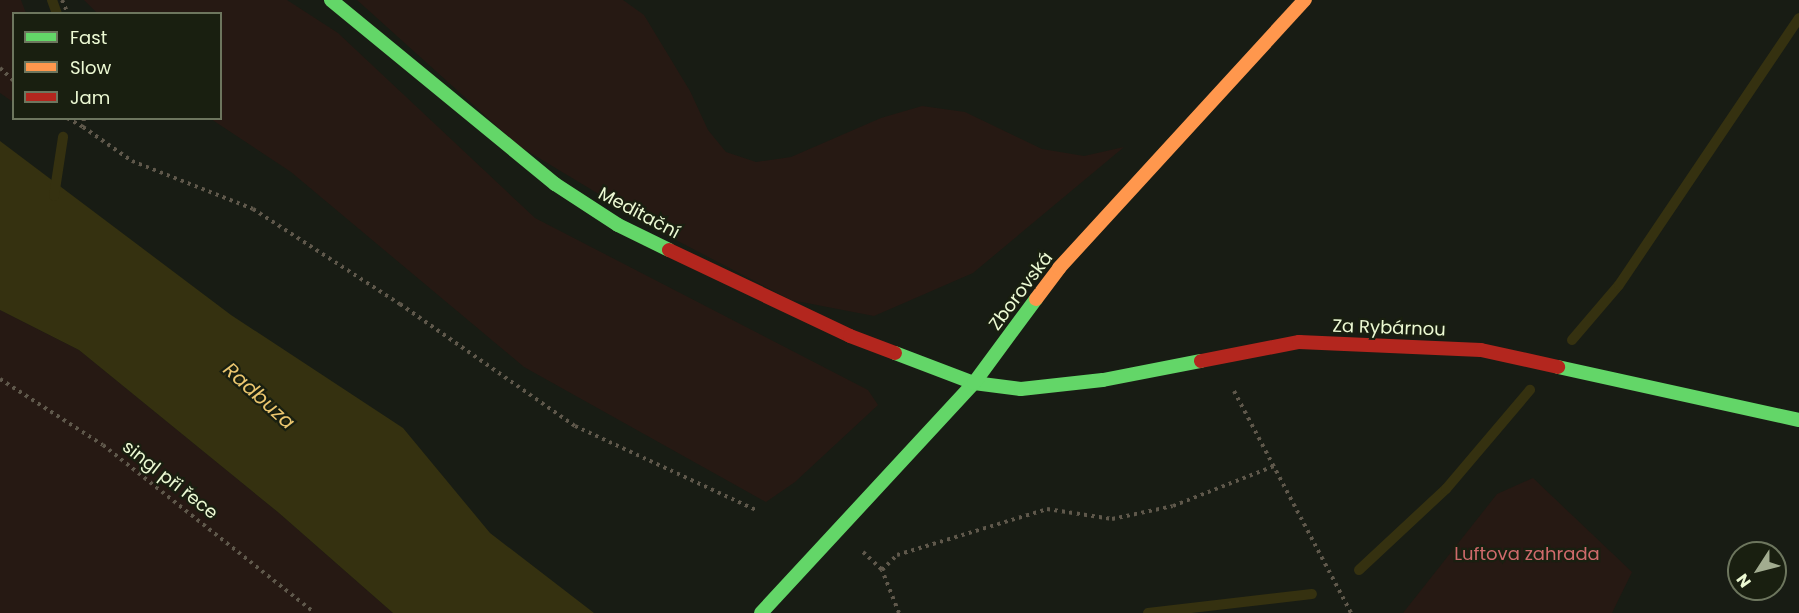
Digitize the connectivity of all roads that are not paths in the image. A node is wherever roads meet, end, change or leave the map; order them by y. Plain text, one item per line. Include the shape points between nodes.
1 (332, 0) edge
2 (1305, 0) edge
3 (974, 384) junction
4 (1799, 420) edge
5 (764, 610) edge

1 - 3 street, Meditační via 555,184 618,225 850,336
2 - 3 street, Zborovská via 1059,268
3 - 4 street, Za Rybárnou via 1021,388 1060,384 1299,342 1481,350
3 - 5 street, Zborovská

